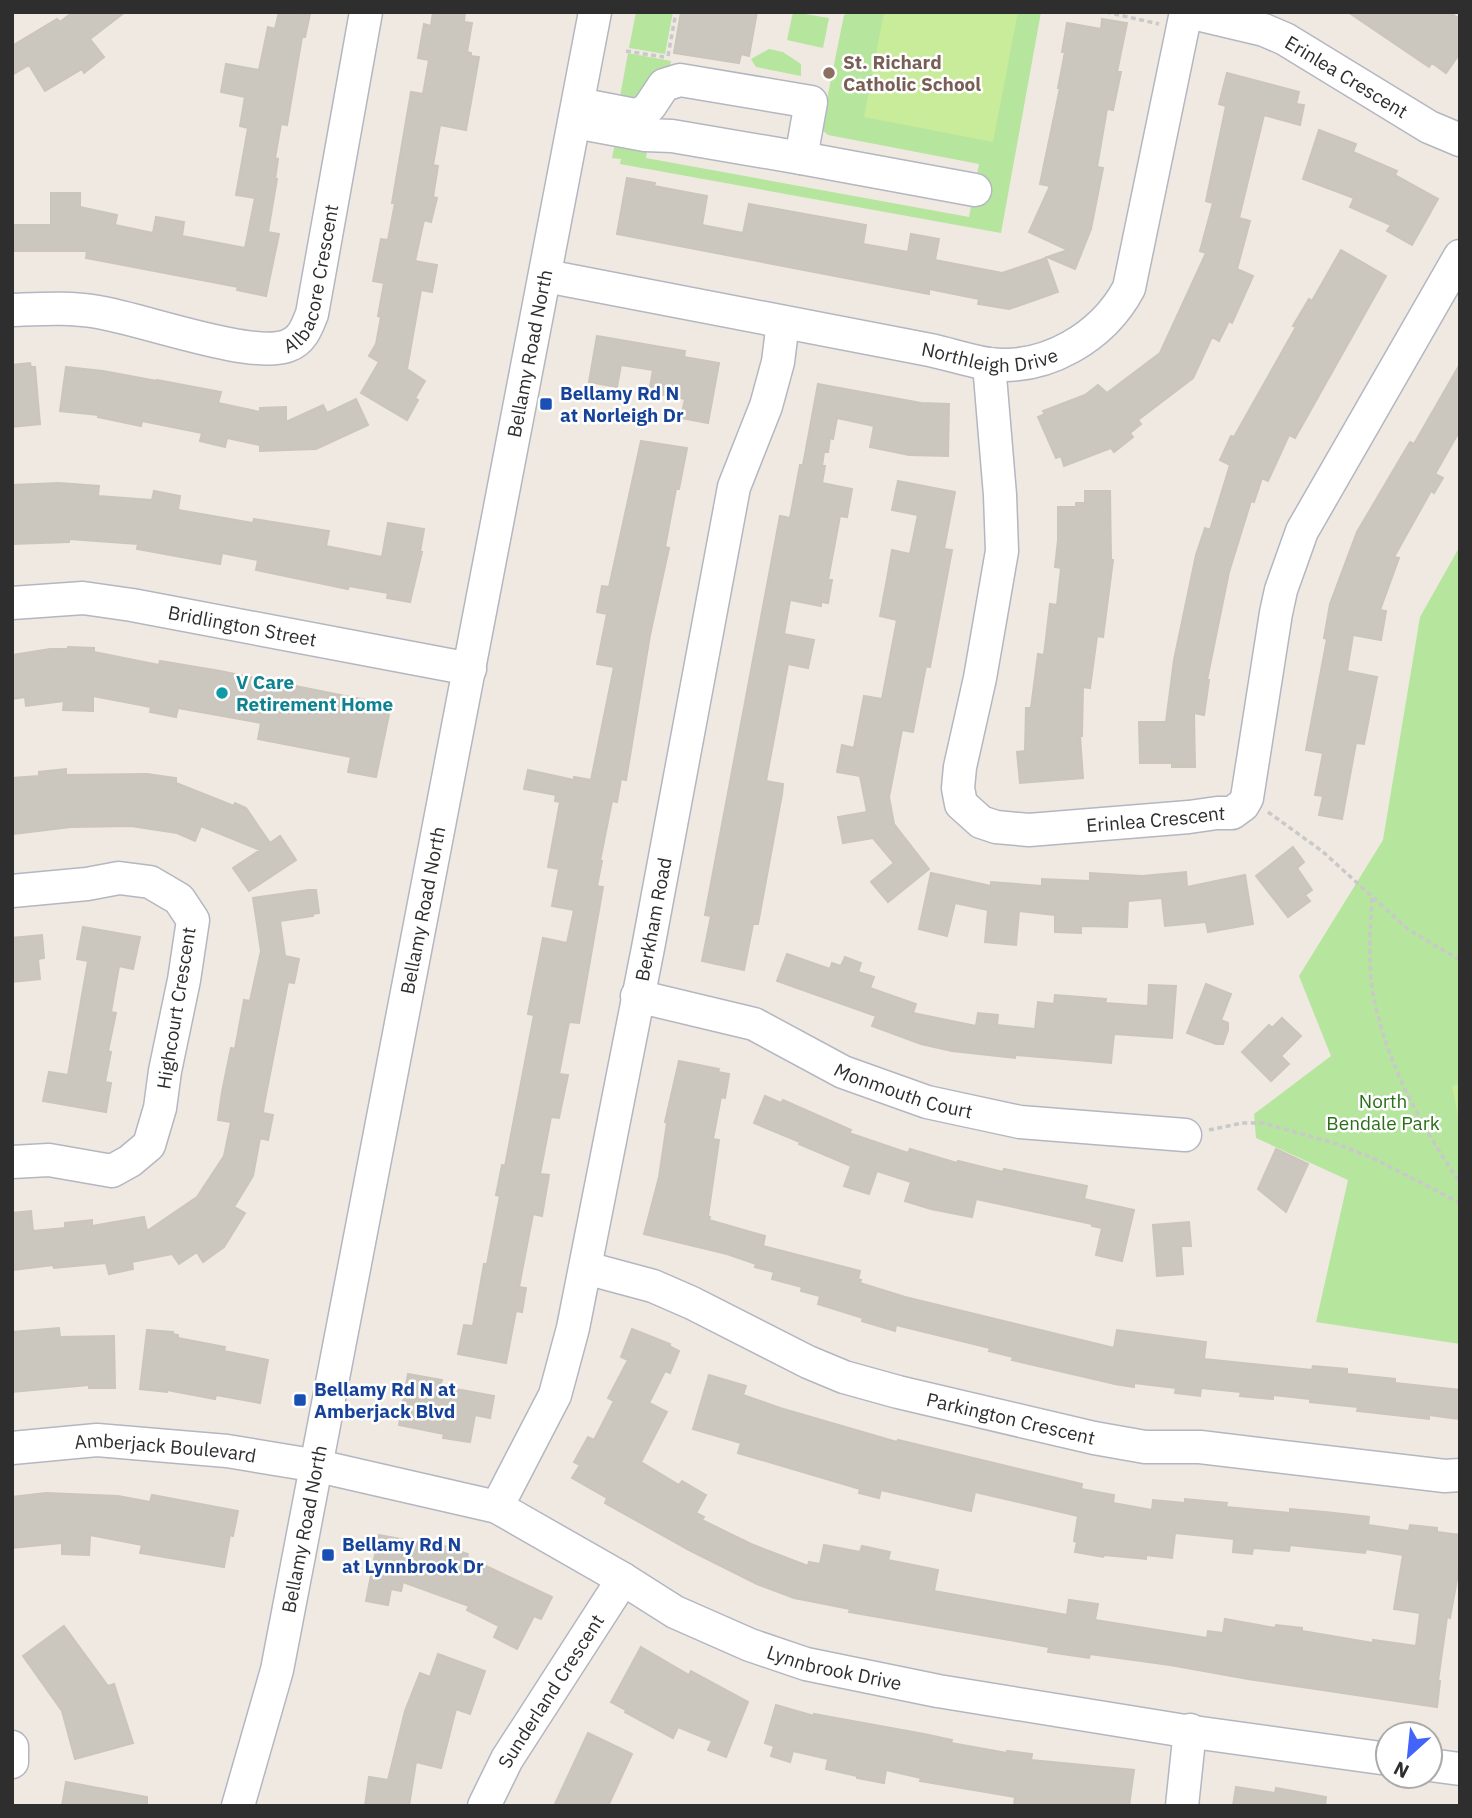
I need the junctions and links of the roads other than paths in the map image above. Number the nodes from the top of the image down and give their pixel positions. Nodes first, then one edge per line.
1 (366, 12) edge
2 (595, 12) edge
3 (1185, 18) edge
4 (650, 106) junction
5 (577, 113) junction
6 (672, 136) junction
7 (1460, 140) edge
8 (801, 158) junction
9 (975, 190) dead end
10 (1460, 257) edge
11 (547, 276) junction
12 (12, 310) edge
13 (783, 322) junction
14 (989, 364) junction
15 (12, 603) edge
16 (470, 669) junction
17 (12, 891) edge
18 (637, 996) junction
19 (1185, 1135) road end
20 (12, 1162) edge
21 (586, 1268) junction
22 (12, 1448) edge
23 (318, 1466) junction
24 (1460, 1475) edge
25 (497, 1507) junction
26 (623, 1579) junction
27 (1190, 1730) junction
28 (12, 1747) edge
29 (1374, 1757) edge
30 (12, 1762) edge
31 (238, 1806) edge
32 (484, 1806) edge
33 (1182, 1806) edge

1 - 12 street, Albacore Crescent
2 - 5 street, Bellamy Road North
3 - 7 street, Erinlea Crescent
3 - 14 street, Northleigh Drive
4 - 5 street
4 - 6 street
4 - 8 street
5 - 6 street
5 - 11 street, Bellamy Road North
6 - 8 street
8 - 9 street
10 - 14 street, Erinlea Crescent
11 - 13 street, Northleigh Drive
11 - 16 street, Bellamy Road North
13 - 14 street, Northleigh Drive
13 - 18 street, Berkham Road
15 - 16 street, Bridlington Street
16 - 23 street, Bellamy Road North
17 - 20 street, Highcourt Crescent
18 - 19 street, Monmouth Court
18 - 21 street, Berkham Road
21 - 24 street, Parkington Crescent
21 - 25 street, Berkham Road
22 - 23 street, Amberjack Boulevard
23 - 25 street, Lynnbrook Drive
23 - 31 street, Bellamy Road North
25 - 26 street, Lynnbrook Drive
26 - 27 street, Lynnbrook Drive
26 - 32 street, Sunderland Crescent
27 - 29 street, Lynnbrook Drive
27 - 33 street
28 - 30 street

